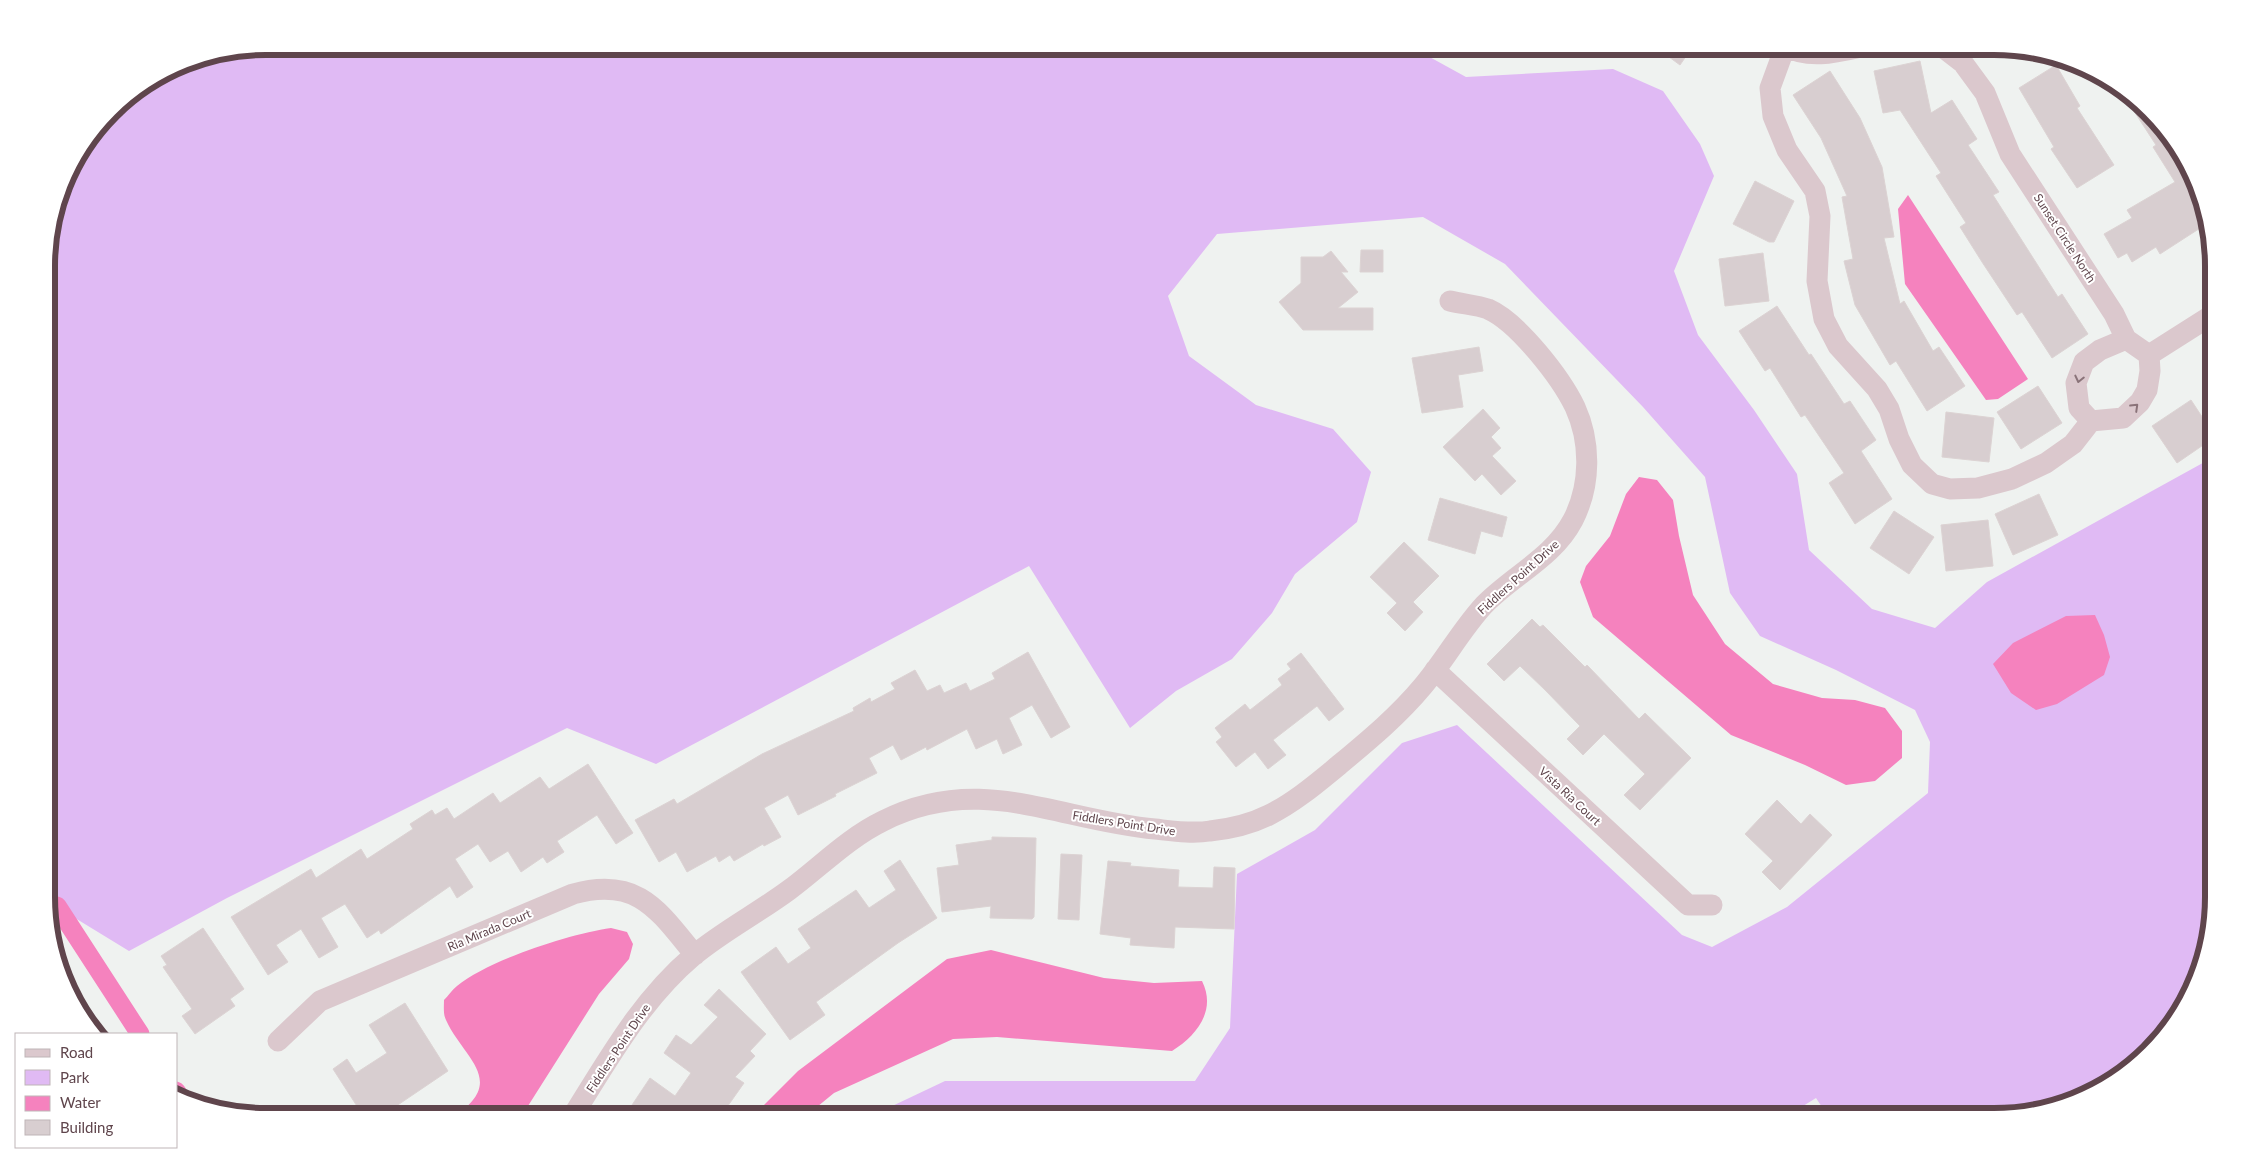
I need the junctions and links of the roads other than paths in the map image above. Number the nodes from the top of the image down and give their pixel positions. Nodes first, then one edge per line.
1 (1781, 55) edge
2 (1952, 55) edge
3 (1450, 301) dead end
4 (2205, 319) edge
5 (2126, 340) junction
6 (2149, 355) junction
7 (2091, 421) junction
8 (1435, 670) junction
9 (1712, 905) dead end
10 (695, 955) junction
11 (278, 1041) dead end
12 (578, 1108) edge

1 - 7 street
2 - 5 street, Sunset Circle North
3 - 8 street, Fiddlers Point Drive
4 - 6 street
5 - 6 street
5 -> 7 street
7 -> 6 street
8 - 9 street, Vista Ria Court
8 - 10 street, Fiddlers Point Drive
10 - 11 street, Ria Mirada Court
10 - 12 street, Fiddlers Point Drive

